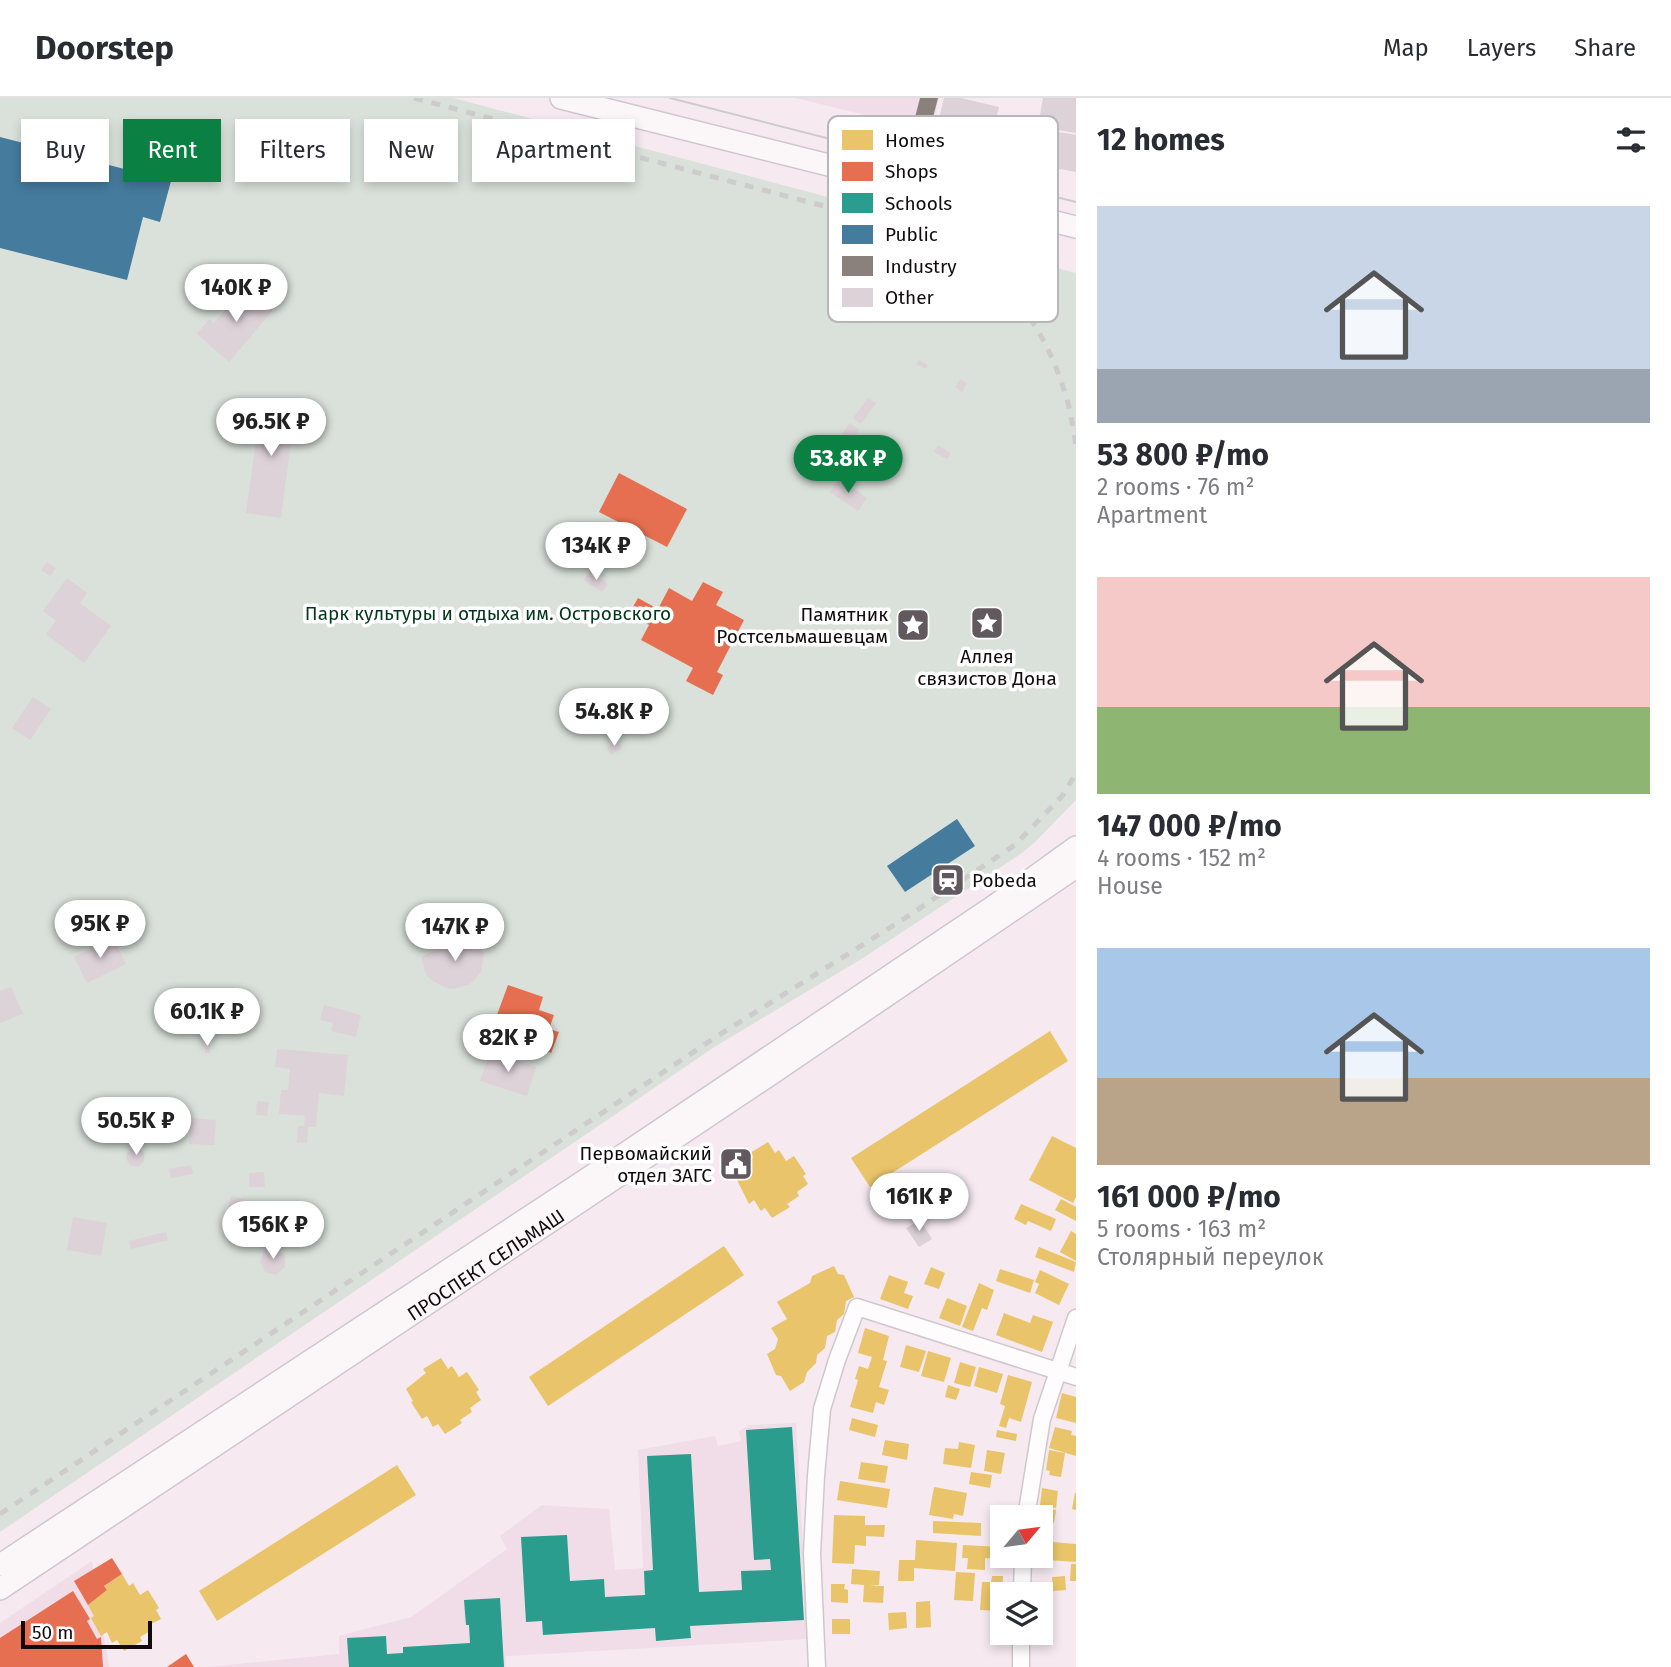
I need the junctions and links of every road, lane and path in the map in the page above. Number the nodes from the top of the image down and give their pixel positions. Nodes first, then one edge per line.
1 (561, 98) edge
2 (828, 165) edge
3 (1058, 223) edge
4 (1076, 228) edge
5 (1076, 847) edge
6 (1076, 867) edge
7 (1076, 1318) edge
8 (1057, 1371) junction
9 (1076, 1377) edge
10 (1028, 1505) edge
11 (0, 1565) edge
12 (0, 1589) edge
13 (1021, 1645) edge
14 (817, 1667) edge
15 (1021, 1667) edge

1 - 2 main road
3 - 4 main road
5 - 11 main road, ПРОСПЕКТ СЕЛЬМАШ
6 - 12 main road, ПРОСПЕКТ СЕЛЬМАШ
7 - 8 street
8 - 9 street
8 - 10 street
8 - 14 street
13 - 15 street

